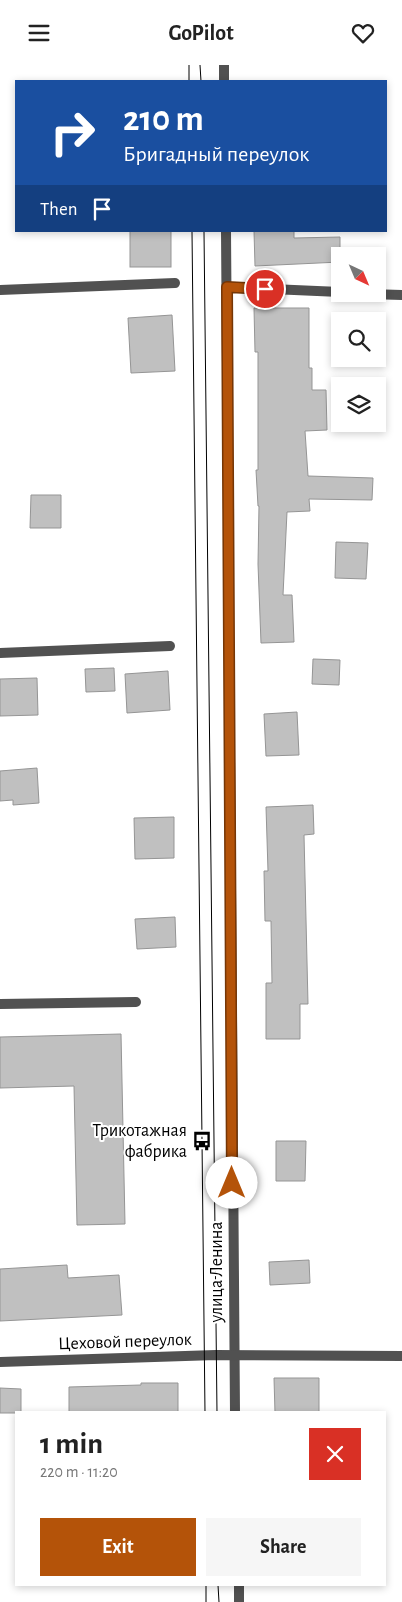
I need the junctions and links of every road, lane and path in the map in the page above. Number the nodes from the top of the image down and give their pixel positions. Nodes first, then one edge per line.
1 (224, 65) edge
2 (224, 80) edge
3 (226, 232) edge
4 (175, 283) dead end
5 (227, 287) junction
6 (0, 290) edge
7 (331, 292) edge
8 (386, 295) edge
9 (402, 295) edge
10 (170, 646) dead end
11 (0, 653) edge
12 (136, 1002) dead end
13 (0, 1004) edge
14 (233, 1355) junction
15 (402, 1356) edge
16 (0, 1362) edge
17 (234, 1411) edge
18 (239, 1586) edge
19 (239, 1602) edge

1 - 2 street
3 - 5 street, улица Ленина
4 - 6 street
5 - 7 street
5 - 14 street, улица Ленина
8 - 9 street
10 - 11 street
12 - 13 street
14 - 15 street, Цеховой переулок
14 - 16 street, Цеховой переулок
14 - 17 street, улица Ленина
18 - 19 street

